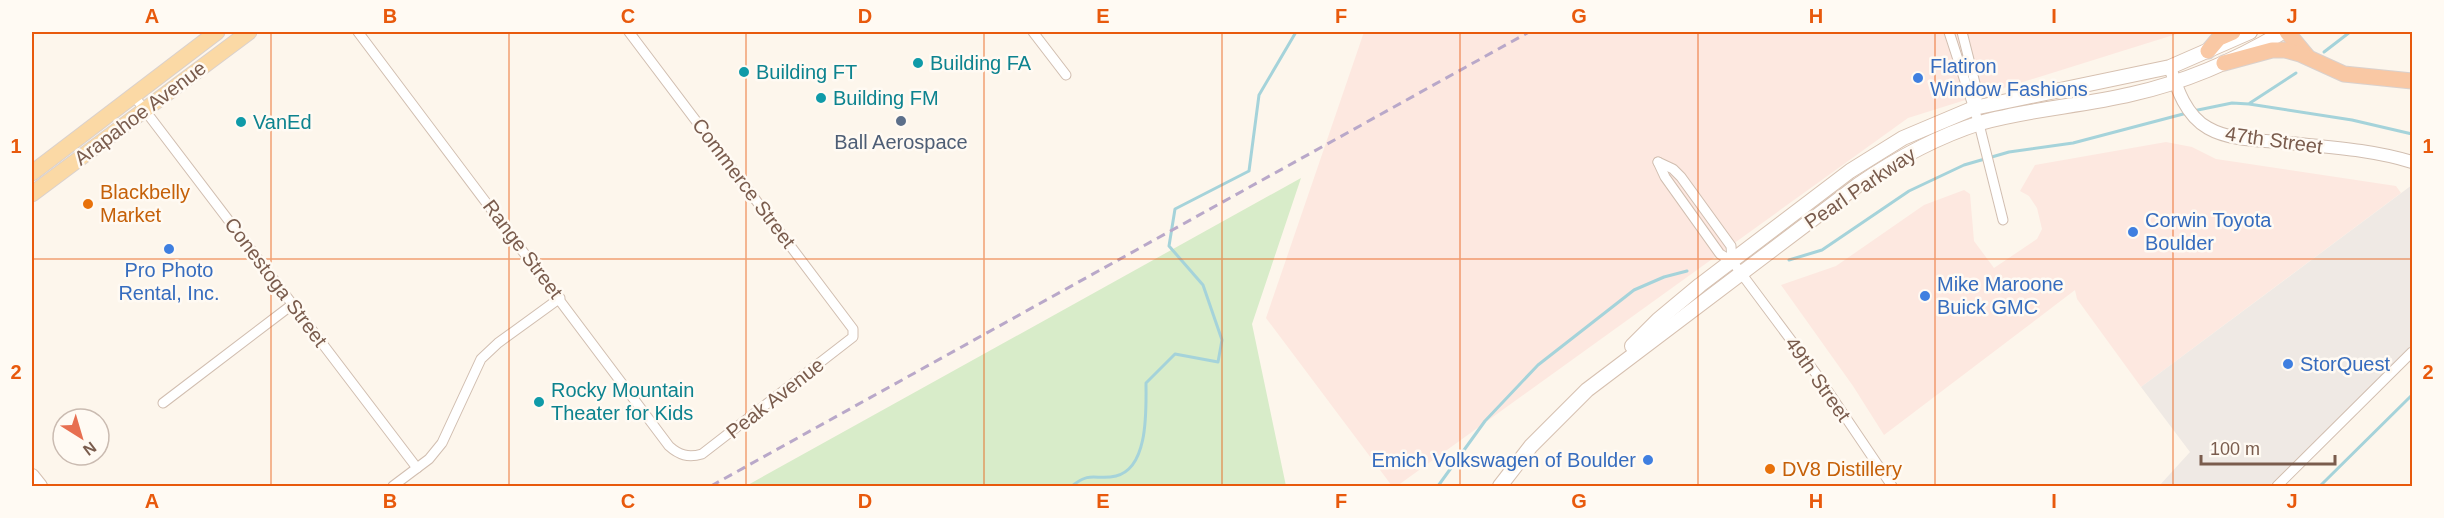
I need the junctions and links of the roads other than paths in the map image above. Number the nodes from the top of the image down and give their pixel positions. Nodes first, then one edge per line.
1 (217, 32) edge
2 (249, 32) edge
3 (358, 32) edge
4 (629, 32) edge
5 (1033, 32) edge
6 (1949, 32) edge
7 (1962, 32) edge
8 (2233, 32) edge
9 (2250, 32) edge
10 (2285, 32) edge
11 (2208, 51) junction
12 (2310, 58) junction
13 (2224, 63) junction
14 (2170, 67) junction
15 (1066, 75) dead end
16 (2412, 81) edge
17 (2175, 83) junction
18 (134, 96) junction
19 (1974, 108) junction
20 (144, 109) junction
21 (1979, 124) junction
22 (2412, 162) edge
23 (32, 173) edge
24 (32, 195) edge
25 (2003, 220) dead end
26 (1732, 261) junction
27 (1740, 273) junction
28 (560, 298) junction
29 (292, 304) junction
30 (853, 337) joint
31 (2412, 352) edge
32 (1608, 372) junction
33 (163, 403) dead end
34 (694, 456) joint
35 (417, 468) junction
36 (32, 476) edge
37 (40, 486) edge
38 (393, 486) edge
39 (1500, 486) edge
40 (1892, 486) edge
41 (2277, 486) edge

1 - 18 main road, Arapahoe Avenue
2 - 20 main road, Arapahoe Avenue
3 - 28 street, Range Street
4 - 30 street, Commerce Street
5 - 15 street
6 - 19 street
7 - 19 street
8 - 11 highway
9 - 11 main road, Pearl Parkway
10 - 12 highway
10 - 13 main road, Pearl Parkway
11 - 14 main road, Pearl Parkway
12 - 13 highway
12 - 16 highway
13 - 17 main road, Pearl Parkway
14 - 17 street, 47th Street
14 - 19 main road, Pearl Parkway
17 - 21 main road, Pearl Parkway
17 - 22 street, 47th Street
18 - 20 street, Conestoga Street
18 - 23 main road, Arapahoe Avenue
19 - 21 street
19 - 26 main road, Pearl Parkway
20 - 24 main road, Arapahoe Avenue
20 - 29 street, Conestoga Street
21 - 25 street
21 - 27 main road, Pearl Parkway
26 - 26 street
26 - 27 street, 49th Street
26 - 32 main road, Pearl Parkway
27 - 32 main road, Pearl Parkway
27 - 40 street, 49th Street
28 - 34 street, Range Street
28 - 35 street
29 - 33 street
29 - 35 street, Conestoga Street
30 - 34 street, Peak Avenue
31 - 41 street
32 - 39 main road, Pearl Parkway
35 - 38 street
36 - 37 main road

